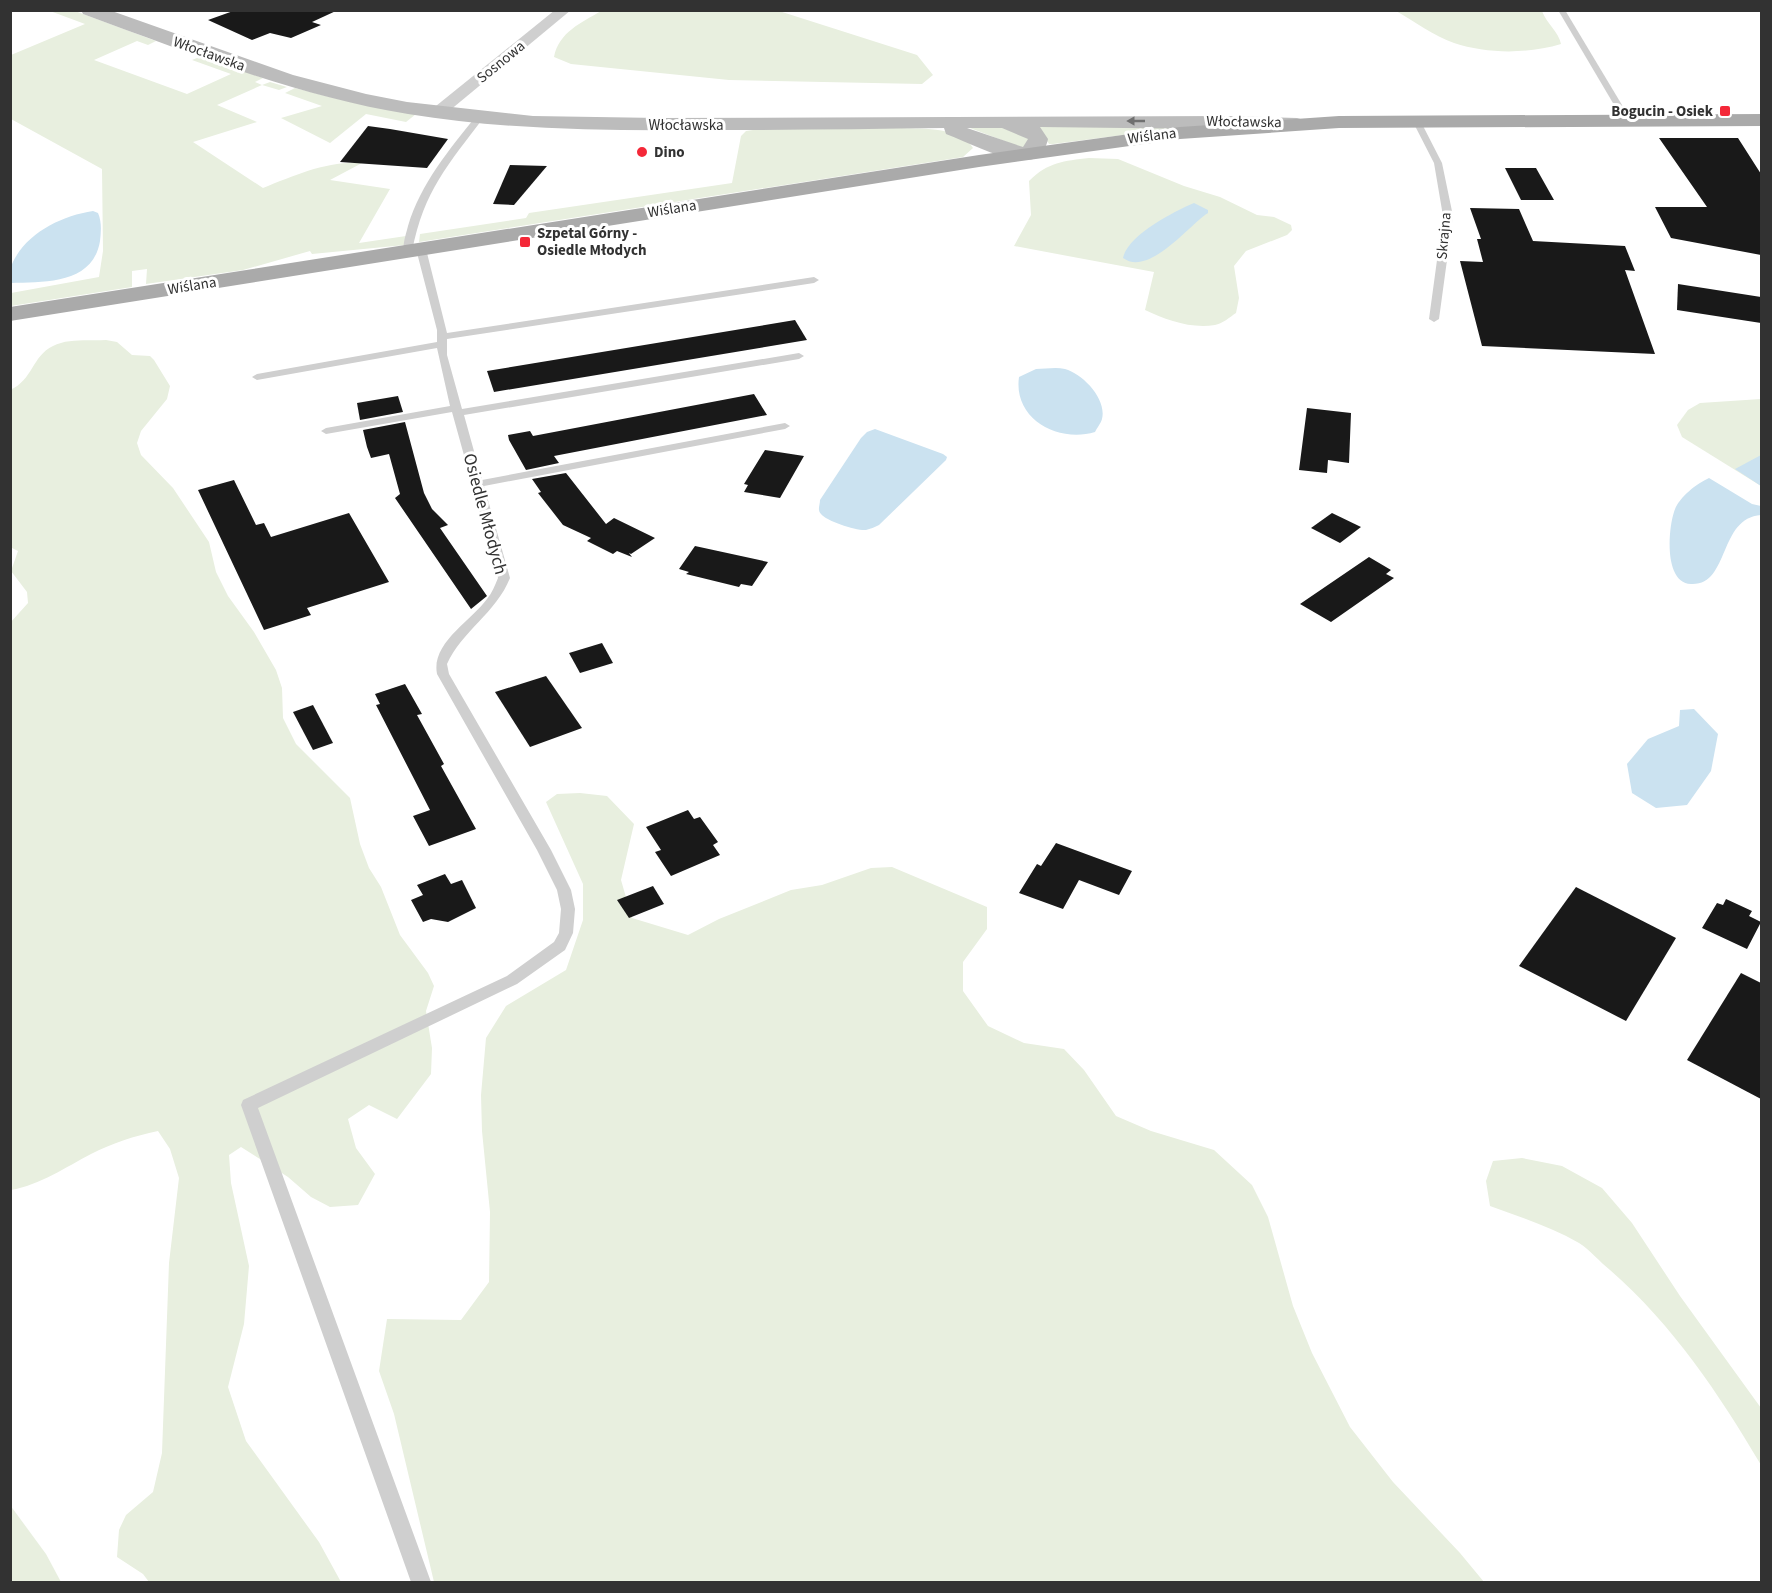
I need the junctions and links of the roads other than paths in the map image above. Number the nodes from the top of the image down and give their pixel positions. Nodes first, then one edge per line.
1 (90, 10) edge
2 (564, 10) edge
3 (1562, 10) edge
4 (437, 113) junction
5 (480, 117) junction
6 (1627, 120) junction
7 (1761, 120) edge
8 (1005, 122) junction
9 (1418, 122) junction
10 (906, 124) junction
11 (1299, 124) junction
12 (980, 151) junction
13 (1027, 154) junction
14 (414, 250) junction
15 (814, 280) dead end
16 (10, 314) edge
17 (1434, 319) dead end
18 (442, 340) junction
19 (799, 356) dead end
20 (257, 377) dead end
21 (457, 410) junction
22 (784, 426) dead end
23 (326, 431) dead end
24 (478, 484) junction
25 (421, 1582) edge

1 - 4 main road, Włocławska
2 - 4 street, Sosnowa
3 - 6 lane
4 - 5 main road, Włocławska
5 - 10 main road, Włocławska
5 - 14 lane
6 - 7 main road, Wiślana
6 - 9 main road, Wiślana
8 - 10 main road, Włocławska
11 -> 8 main road, Włocławska
8 - 13 main road
9 - 11 main road, Wiślana
9 - 17 lane, Skrajna
10 - 12 main road
11 - 13 main road, Wiślana
12 - 13 main road, Wiślana
12 - 14 main road, Wiślana
14 - 16 main road, Wiślana
14 - 18 lane, Osiedle Młodych
15 - 18 lane
18 - 20 lane
18 - 21 lane, Osiedle Młodych
19 - 21 lane
21 - 23 lane
21 - 24 lane, Osiedle Młodych
22 - 24 lane
24 - 25 lane, Osiedle Młodych

